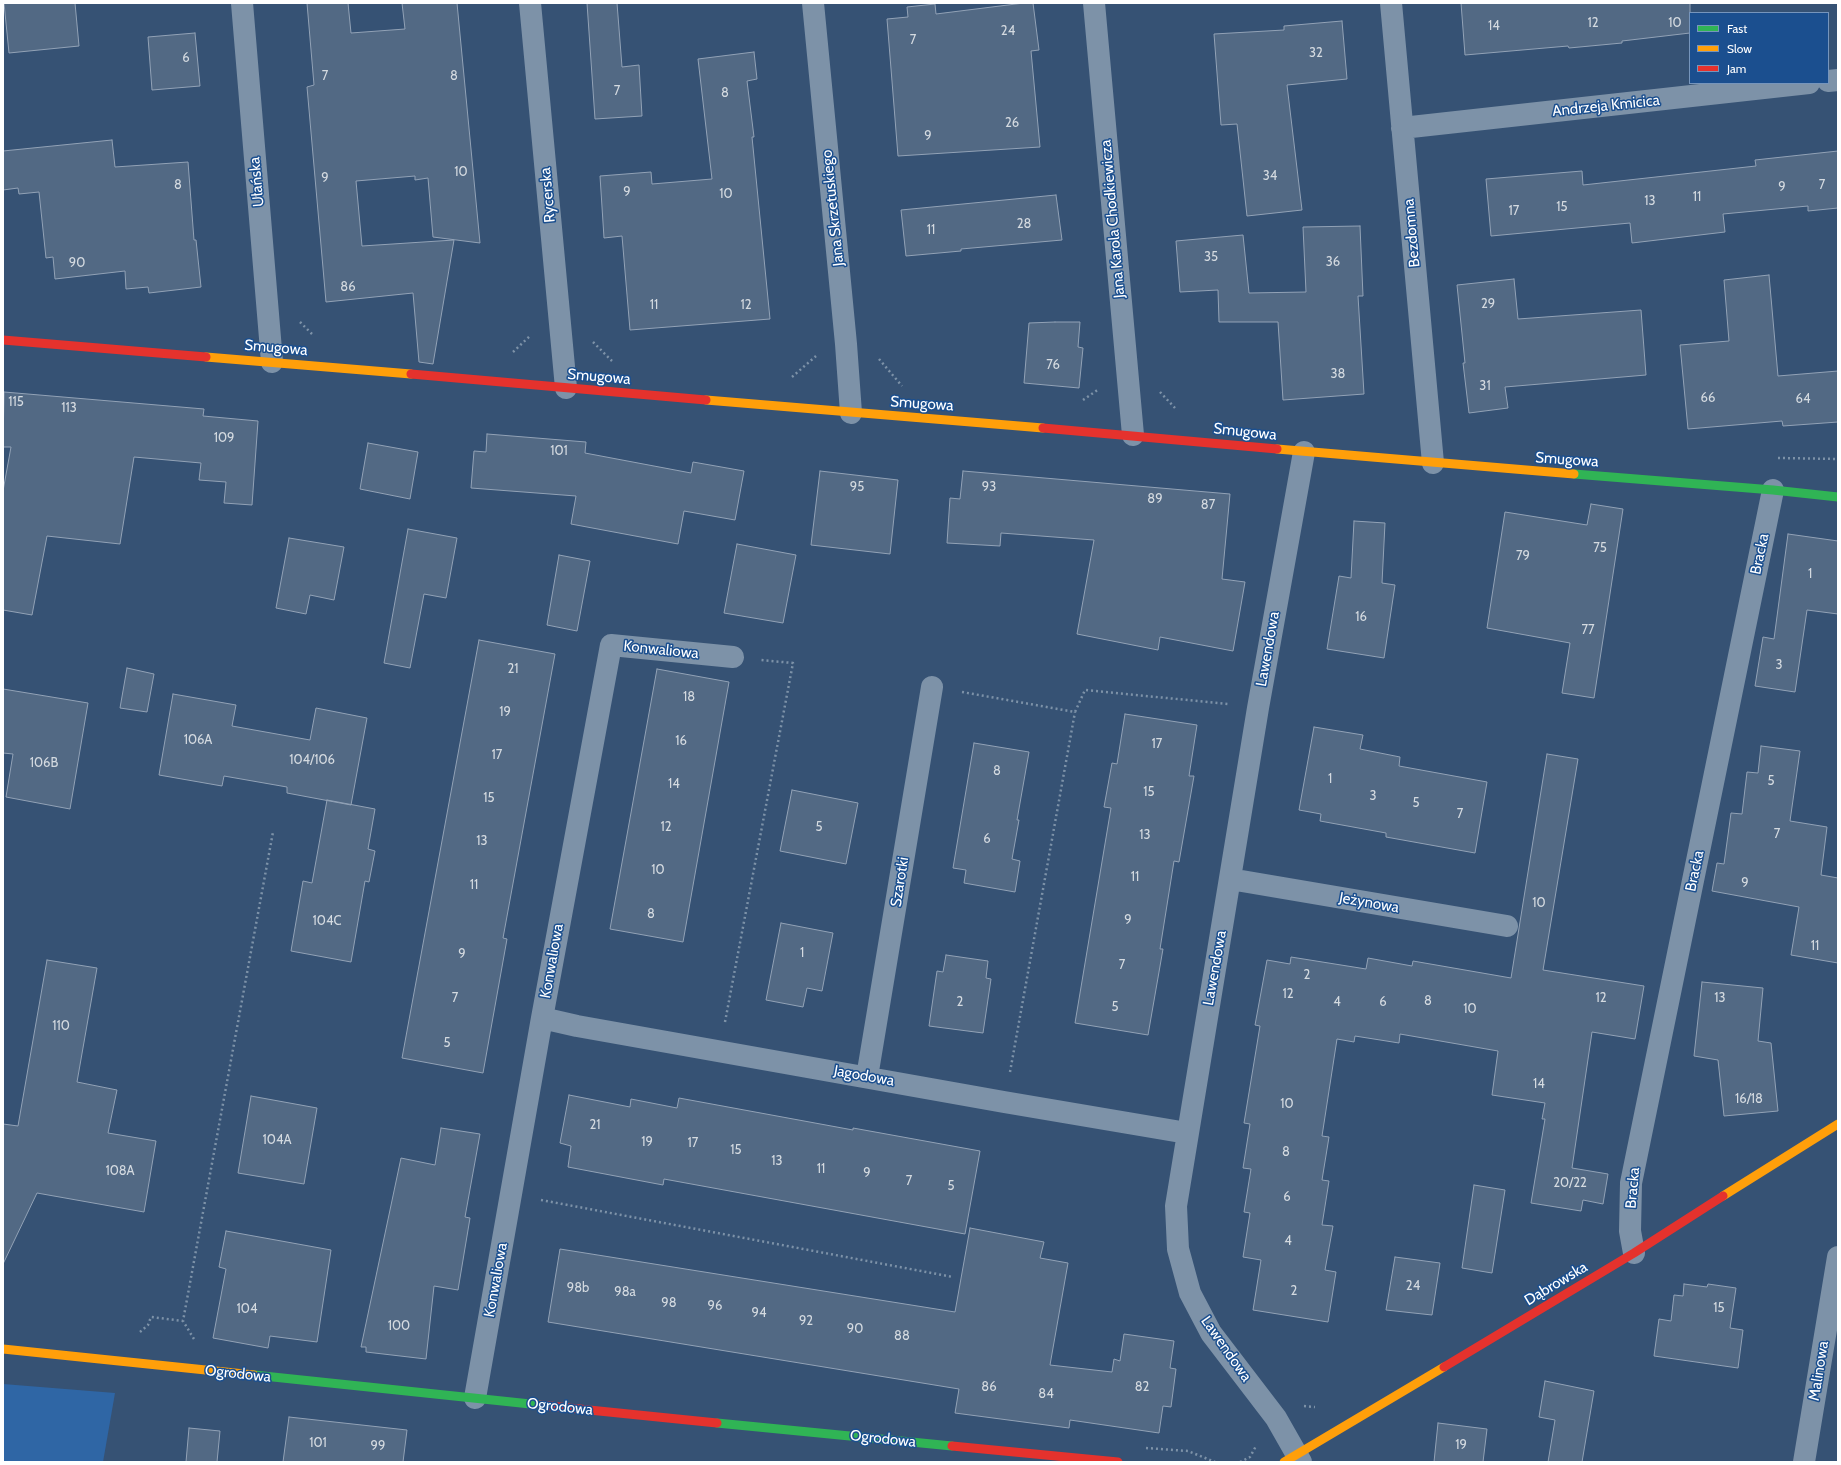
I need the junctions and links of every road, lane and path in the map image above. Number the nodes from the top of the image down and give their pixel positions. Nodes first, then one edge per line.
1 (242, 3) edge
2 (530, 3) edge
3 (813, 3) edge
4 (1094, 3) edge
5 (1391, 3) edge
6 (1800, 84) edge
7 (1402, 128) junction
8 (295, 318) dead end
9 (534, 332) dead end
10 (312, 334) dead end
11 (590, 339) dead end
12 (3, 340) edge
13 (820, 352) dead end
14 (512, 353) dead end
15 (877, 357) dead end
16 (272, 362) junction
17 (616, 364) dead end
18 (788, 381) dead end
19 (1155, 387) dead end
20 (566, 388) junction
21 (1102, 388) dead end
22 (906, 391) dead end
23 (1078, 403) dead end
24 (1177, 410) dead end
25 (851, 413) junction
26 (1133, 435) junction
27 (1304, 452) junction
28 (1433, 463) junction
29 (1774, 490) junction
30 (1838, 497) edge
31 (733, 657) joint
32 (932, 687) joint
33 (1258, 708) junction
34 (1075, 712) junction
35 (273, 832) dead end
36 (1230, 879) junction
37 (1507, 926) dead end
38 (542, 1018) junction
39 (722, 1050) junction
40 (867, 1077) junction
41 (1004, 1102) junction
42 (1838, 1124) edge
43 (1187, 1133) junction
44 (510, 1196) junction
45 (1634, 1253) junction
46 (1838, 1257) edge
47 (953, 1276) dead end
48 (195, 1340) dead end
49 (3, 1349) edge
50 (475, 1398) junction
51 (1138, 1448) dead end
52 (1294, 1459) edge
53 (1118, 1462) edge
54 (1215, 1462) edge
55 (1804, 1462) edge

1 - 16 street, Ułańska
2 - 20 street, Rycerska
3 - 25 street, Jana Skrzetuskiego
4 - 26 street, Jana Karola Chodkiewicza
5 - 7 street, Bezdomna
6 - 7 street, Andrzeja Kmicica
7 - 28 street, Bezdomna
8 - 10 path
9 - 14 path
11 - 17 path
12 - 16 street, Smugowa
13 - 18 path
15 - 22 path
16 - 20 street, Smugowa
19 - 24 path
20 - 25 street, Smugowa
21 - 23 path
25 - 26 street, Smugowa
26 - 27 street, Smugowa
27 - 28 street, Smugowa
27 - 33 street, Lawendowa
28 - 29 street, Smugowa
29 - 30 street, Smugowa
29 - 45 street, Bracka
31 - 38 street, Konwaliowa
31 - 39 path
32 - 34 path
32 - 40 street, Szarotki
33 - 34 path
33 - 36 street, Lawendowa
34 - 41 path
35 - 48 path
36 - 37 street, Jeżynowa
36 - 43 street, Lawendowa
38 - 39 street, Jagodowa
38 - 44 street, Konwaliowa
39 - 40 street, Jagodowa
40 - 41 street, Jagodowa
41 - 43 street, Jagodowa
42 - 45 street, Dąbrowska
43 - 52 street, Lawendowa
44 - 47 path
44 - 50 street, Konwaliowa
45 - 52 street, Dąbrowska
46 - 55 street, Malinowa
49 - 50 street, Ogrodowa
50 - 53 street, Ogrodowa
51 - 54 path

